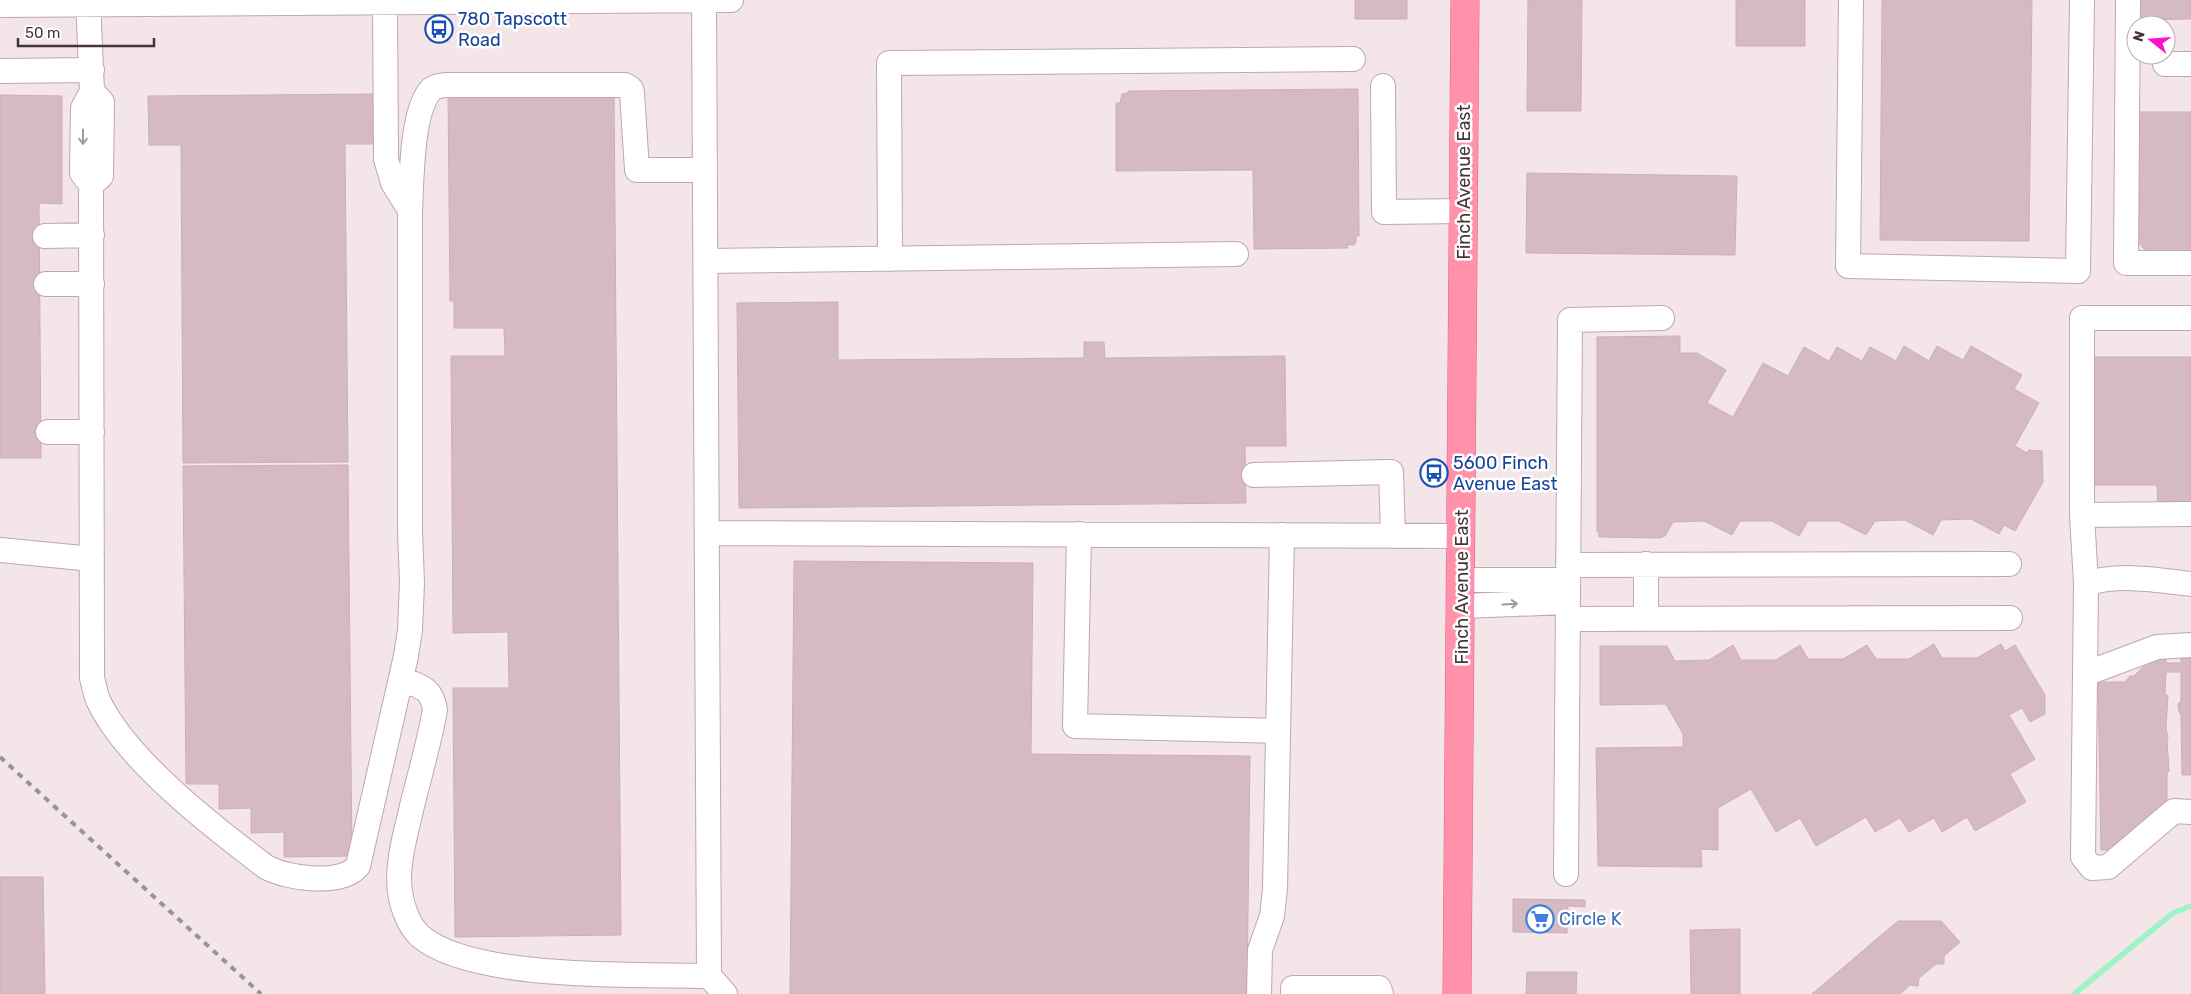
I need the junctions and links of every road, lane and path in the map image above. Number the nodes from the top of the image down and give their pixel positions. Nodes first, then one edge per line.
1 (704, 0) edge
2 (731, 0) edge
3 (1465, 0) edge
4 (1851, 0) edge
5 (2082, 0) edge
6 (2128, 0) edge
7 (88, 2) edge
8 (385, 3) junction
9 (0, 5) edge
10 (1354, 60) dead end
11 (2176, 64) edge
12 (2191, 64) edge
13 (0, 71) edge
14 (92, 80) junction
15 (1383, 86) dead end
16 (705, 170) junction
17 (410, 210) junction
18 (1464, 211) junction
19 (92, 234) junction
20 (45, 236) dead end
21 (1236, 254) dead end
22 (890, 259) junction
23 (706, 261) junction
24 (2191, 263) edge
25 (46, 284) dead end
26 (92, 284) junction
27 (1662, 318) dead end
28 (2191, 318) edge
29 (48, 432) dead end
30 (92, 432) junction
31 (1254, 475) dead end
32 (2191, 514) edge
33 (2082, 515) junction
34 (707, 533) junction
35 (1079, 534) junction
36 (1282, 535) junction
37 (1393, 536) junction
38 (1462, 536) junction
39 (0, 550) edge
40 (92, 559) junction
41 (1646, 564) junction
42 (2009, 564) dead end
43 (2086, 584) junction
44 (2191, 584) edge
45 (1568, 591) junction
46 (1462, 593) junction
47 (2010, 618) dead end
48 (1646, 619) junction
49 (2191, 645) edge
50 (2085, 674) junction
51 (402, 679) junction
52 (1278, 730) junction
53 (2191, 812) edge
54 (1566, 874) dead end
55 (709, 976) junction
56 (725, 994) edge
57 (1258, 994) edge
58 (1293, 994) edge
59 (1381, 994) edge
60 (1457, 994) edge

1 - 2 street
1 - 8 street
1 - 16 street
3 - 18 main road, Finch Avenue East
4 - 5 street
6 - 24 street
7 - 8 street
7 - 9 street
7 - 14 street
8 - 17 street
10 - 22 street
11 - 12 street
13 - 14 street
14 - 19 street
15 - 18 street
16 - 17 street
16 - 23 street
17 - 51 street
18 - 38 main road, Finch Avenue East
19 - 20 street
19 - 26 street
21 - 22 street
22 - 23 street
23 - 34 street
25 - 26 street
26 - 30 street
27 - 45 street
28 - 33 street
29 - 30 street
30 - 40 street
31 - 37 street
32 - 33 street
33 - 43 street
34 - 35 street
34 - 55 street
35 - 36 street
35 - 52 street
36 - 37 street
36 - 52 street
37 - 38 street
38 - 46 main road, Finch Avenue East
39 - 40 street
40 - 51 street
41 - 42 street
41 - 45 street
41 - 48 street
43 - 44 street
43 - 50 street
45 - 46 street
45 - 48 street
45 - 54 street
46 - 60 main road, Finch Avenue East
47 - 48 street
49 - 50 street
50 - 53 street
51 - 55 street
52 - 57 street
55 - 56 street
58 - 59 street

